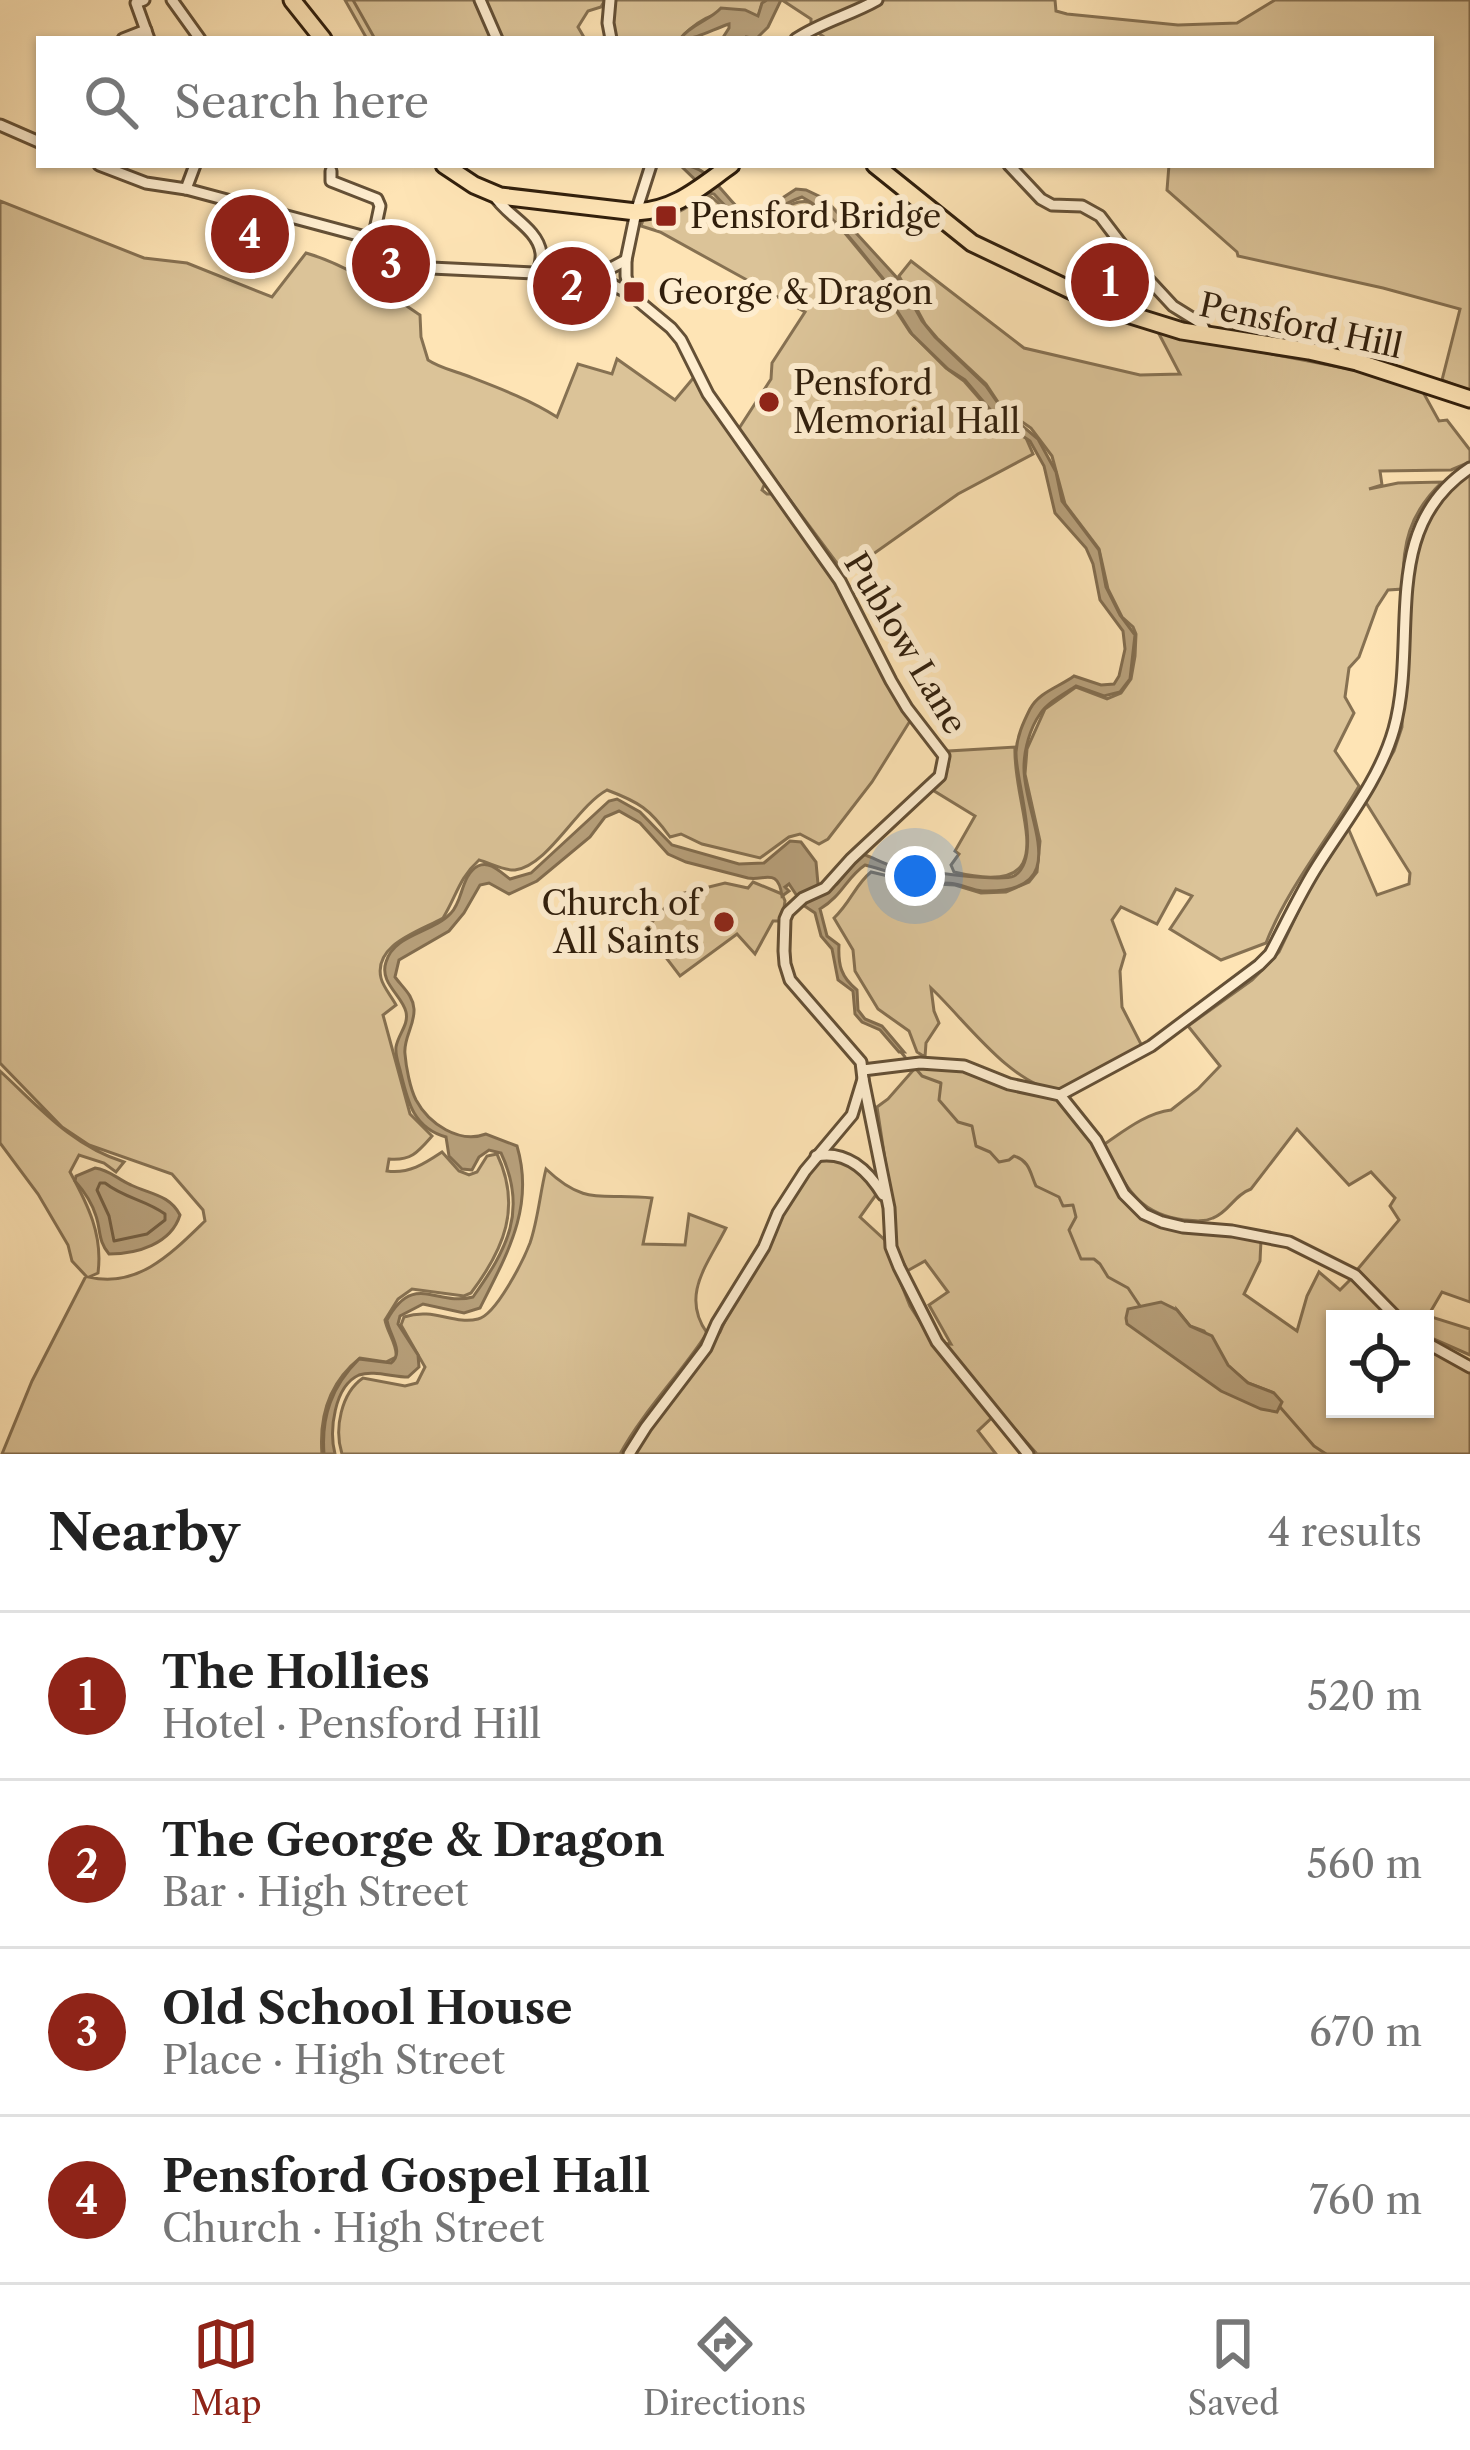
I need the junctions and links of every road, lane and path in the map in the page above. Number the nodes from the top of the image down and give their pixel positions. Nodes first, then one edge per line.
1 (172, 0) edge
2 (292, 0) edge
3 (479, 0) edge
4 (610, 0) edge
5 (878, 0) edge
6 (138, 1) edge
7 (148, 34) edge
8 (198, 36) edge
9 (321, 36) edge
10 (495, 36) edge
11 (610, 36) edge
12 (800, 36) edge
13 (0, 124) edge
14 (36, 141) edge
15 (107, 168) edge
16 (194, 168) edge
17 (449, 168) edge
18 (650, 168) edge
19 (879, 168) edge
20 (1012, 168) edge
21 (724, 170) edge
22 (331, 171) dead end
23 (186, 189) junction
24 (494, 194) junction
25 (636, 212) junction
26 (374, 239) junction
27 (626, 260) junction
28 (538, 274) junction
29 (596, 276) junction
30 (630, 294) junction
31 (1206, 335) junction
32 (1470, 399) edge
33 (1470, 468) edge
34 (863, 1074) junction
35 (1060, 1095) junction
36 (816, 1156) junction
37 (889, 1208) junction
38 (1389, 1310) edge
39 (1434, 1347) edge
40 (1470, 1367) edge
41 (628, 1454) edge
42 (1028, 1454) edge

1 - 8 street
2 - 9 highway
3 - 10 street
4 - 11 street
5 - 12 street
6 - 7 street
13 - 14 street
15 - 23 street
16 - 23 street
17 - 24 highway
18 - 25 street
19 - 31 highway, Pensford Hill
20 - 31 street
21 - 25 highway
22 - 26 street
23 - 26 street
24 - 25 highway
24 - 28 street
25 - 27 street
26 - 28 street
27 - 29 street
27 - 30 street
28 - 29 street
29 - 30 street, Publow Lane
30 - 34 street, Publow Lane
31 - 32 highway, Pensford Hill
33 - 35 street
34 - 35 street
34 - 36 street
34 - 37 street
35 - 38 street
36 - 37 street
36 - 41 street
37 - 42 street
39 - 40 street

